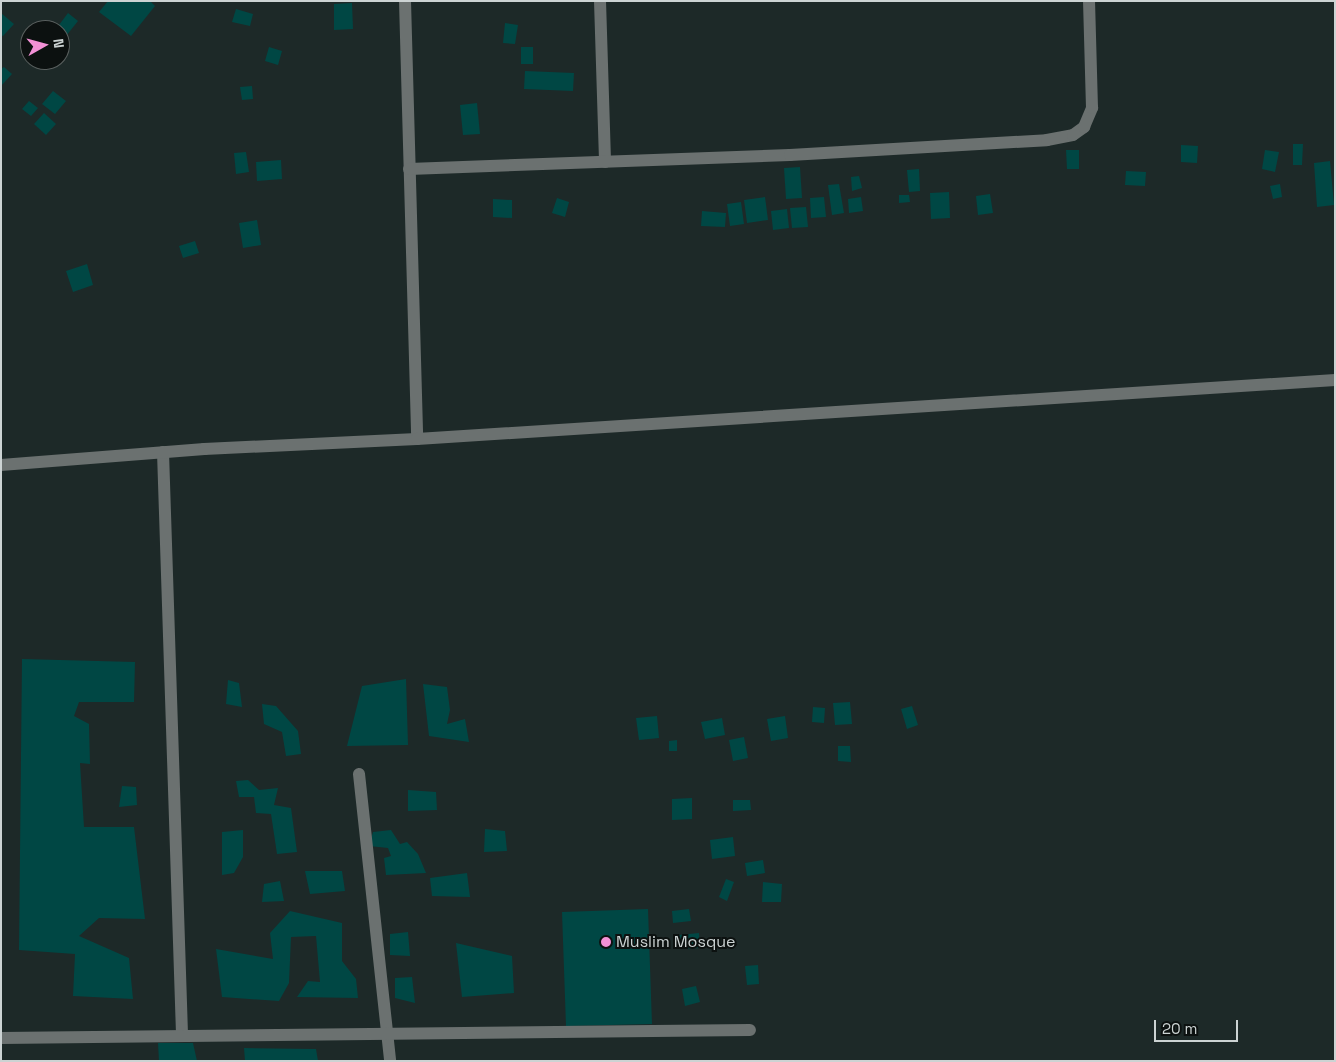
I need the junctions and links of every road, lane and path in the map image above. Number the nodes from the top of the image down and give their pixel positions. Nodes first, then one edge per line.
1 (404, 1) edge
2 (600, 1) edge
3 (1089, 1) edge
4 (605, 162) junction
5 (409, 169) junction
6 (1335, 380) edge
7 (417, 439) junction
8 (163, 452) junction
9 (1, 465) edge
10 (359, 774) dead end
11 (750, 1030) dead end
12 (387, 1032) junction
13 (182, 1035) junction
14 (1, 1038) edge
15 (390, 1061) edge

1 - 5 street
2 - 4 street
3 - 4 street
4 - 5 street
5 - 7 street
6 - 7 street
7 - 8 street
8 - 9 street
8 - 13 street
10 - 12 street
11 - 12 street
12 - 13 street
12 - 15 street
13 - 14 street

